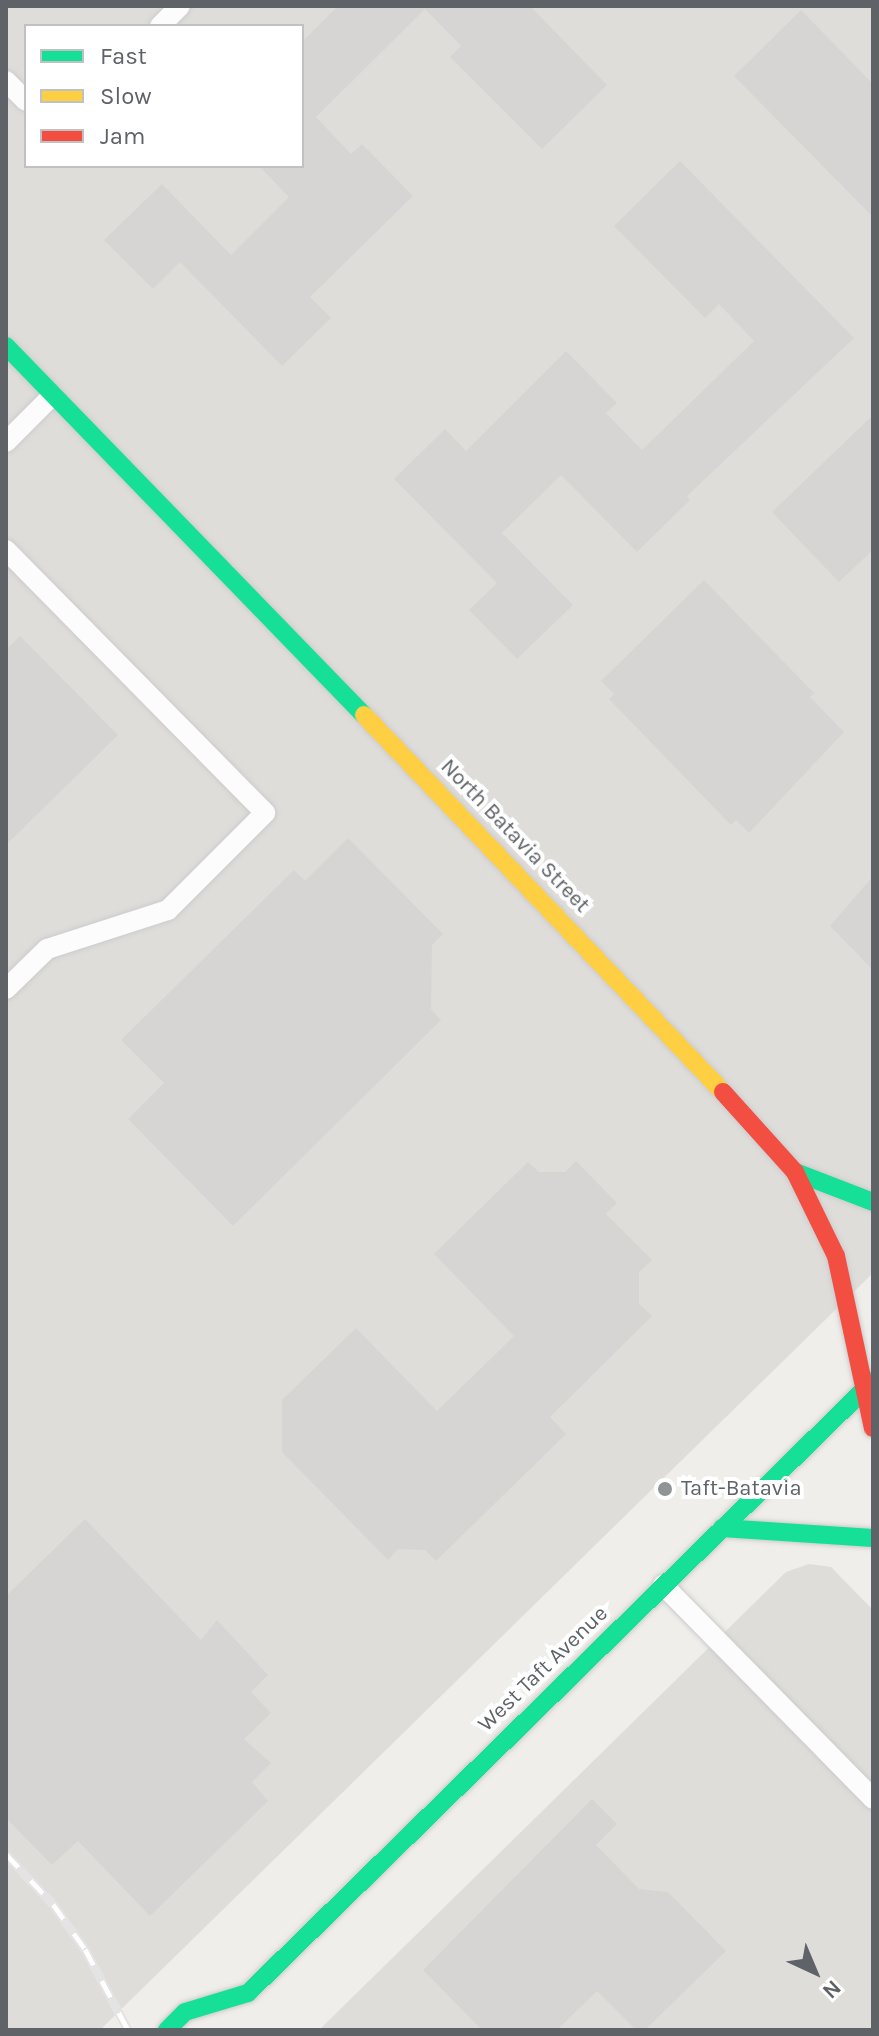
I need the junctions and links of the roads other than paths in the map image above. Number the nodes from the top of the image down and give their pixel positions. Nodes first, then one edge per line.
1 (180, 6) edge
2 (162, 24) edge
3 (6, 81) edge
4 (24, 99) edge
5 (6, 346) edge
6 (53, 395) junction
7 (6, 442) edge
8 (6, 550) edge
9 (6, 989) edge
10 (795, 1172) junction
11 (873, 1202) edge
12 (868, 1385) edge
13 (873, 1428) edge
14 (722, 1528) junction
15 (873, 1538) edge
16 (663, 1585) junction
17 (873, 1799) edge
18 (248, 1993) junction
19 (240, 2018) dead end
20 (167, 2030) edge

1 - 2 lane
3 - 4 lane
5 - 6 street, North Batavia Street
6 - 7 lane
6 - 10 street, North Batavia Street
8 - 9 lane
10 - 11 street
10 - 12 street, North Batavia Street
12 - 13 street, North Batavia Street
12 - 14 street, West Taft Avenue
14 - 15 street
14 - 16 street, West Taft Avenue
16 - 17 lane
16 - 18 street, West Taft Avenue
18 - 19 street, West Taft Avenue
18 - 20 street, West Taft Avenue

